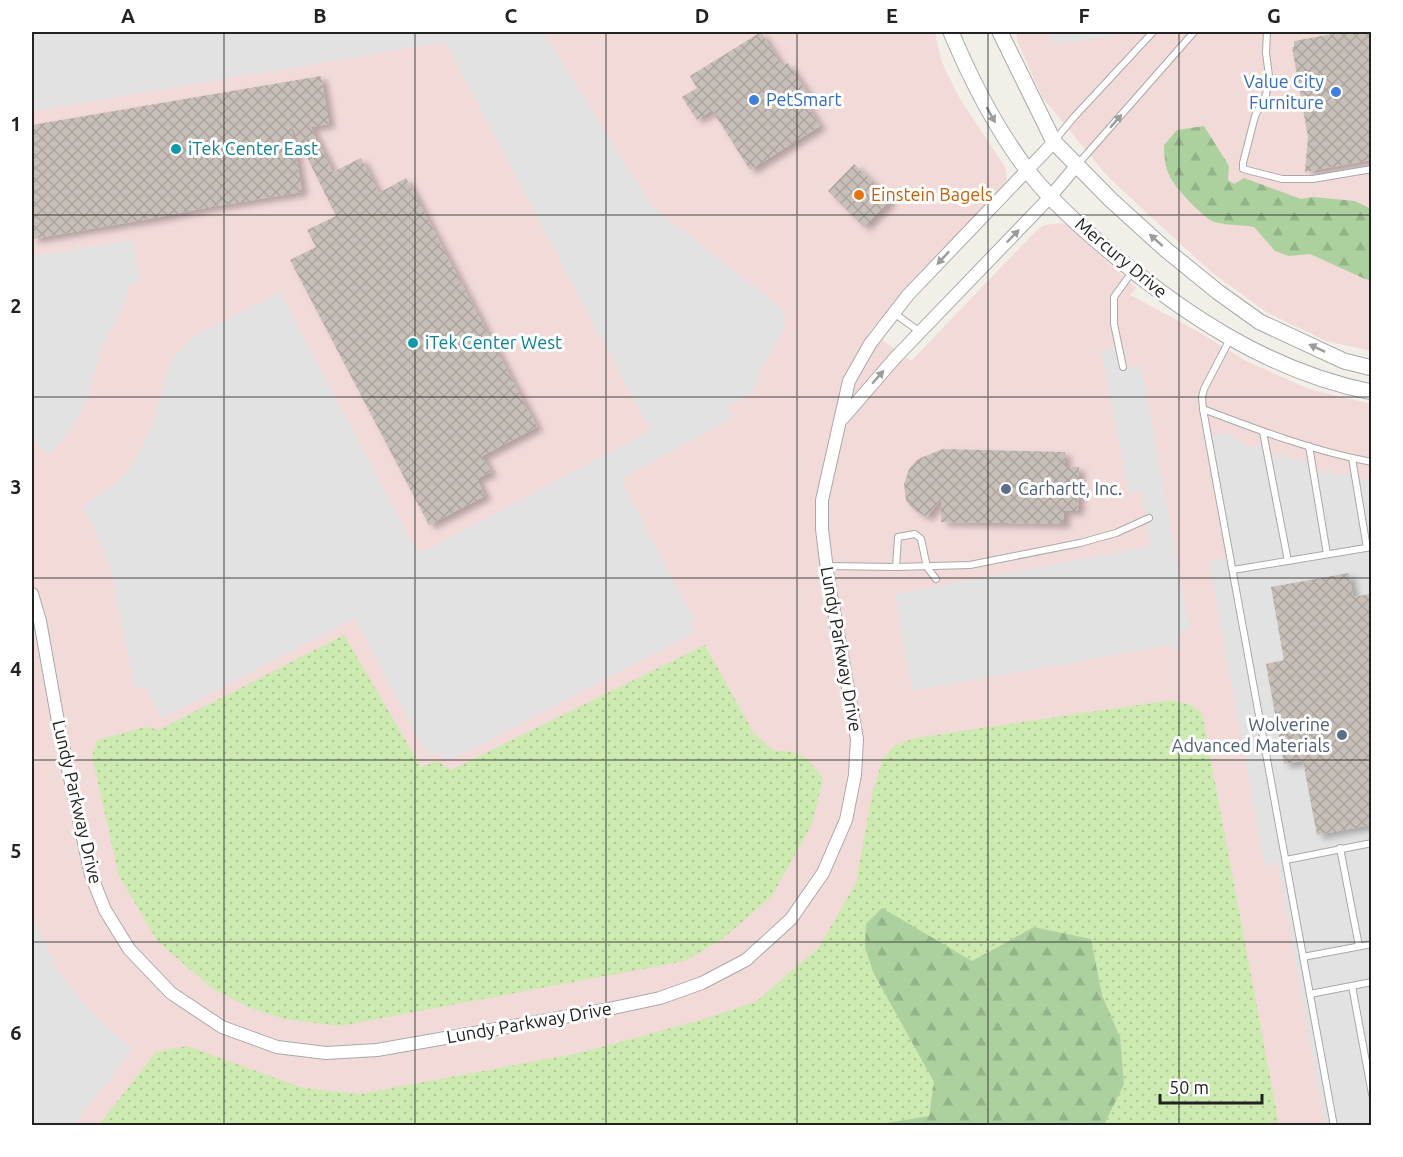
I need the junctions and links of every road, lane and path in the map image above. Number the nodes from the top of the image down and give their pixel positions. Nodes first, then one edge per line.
1 (951, 32) edge
2 (1000, 32) edge
3 (1153, 32) edge
4 (1194, 32) edge
5 (1267, 32) edge
6 (1054, 141) junction
7 (1077, 165) junction
8 (1371, 169) edge
9 (1027, 170) junction
10 (1051, 196) junction
11 (1132, 271) junction
12 (894, 313) junction
13 (920, 332) junction
14 (1231, 339) junction
15 (1123, 367) dead end
16 (1371, 368) edge
17 (1371, 392) edge
18 (1203, 409) junction
19 (840, 421) junction
20 (1263, 432) junction
21 (1309, 446) junction
22 (1352, 458) junction
23 (1371, 462) edge
24 (1149, 518) dead end
25 (1369, 547) edge
26 (1327, 554) junction
27 (1288, 561) junction
28 (826, 566) junction
29 (896, 567) junction
30 (927, 567) junction
31 (1233, 570) junction
32 (936, 579) dead end
33 (32, 594) edge
34 (1371, 843) edge
35 (1340, 848) junction
36 (1286, 860) junction
37 (1371, 944) edge
38 (1359, 946) junction
39 (1303, 957) junction
40 (1371, 982) edge
41 (1352, 986) junction
42 (1310, 994) junction
43 (1371, 1094) edge
44 (1334, 1125) edge

1 -> 9 street, Mercury Drive
2 - 6 street, Mercury Drive
3 - 6 lane
7 -> 4 lane
5 - 8 lane
6 - 7 street, Mercury Drive
6 - 9 street, Lundy Parkway Drive
7 - 10 street, Lundy Parkway Drive
16 -> 7 street, Mercury Drive
9 - 10 street, Mercury Drive
9 -> 12 street, Lundy Parkway Drive
10 - 11 street, Mercury Drive
13 -> 10 street, Lundy Parkway Drive
11 - 14 street, Mercury Drive
11 - 15 lane
12 - 13 lane
12 - 19 street, Lundy Parkway Drive
19 -> 13 street, Lundy Parkway Drive
14 - 17 street, Mercury Drive
14 - 18 lane
18 - 20 lane
18 - 31 lane
19 - 28 street, Lundy Parkway Drive
20 - 21 lane
20 - 27 lane
21 - 22 lane
21 - 26 lane
22 - 23 lane
22 - 25 lane
24 - 30 lane
25 - 26 lane
26 - 27 lane
27 - 31 lane
28 - 29 lane
28 - 33 street, Lundy Parkway Drive
29 - 30 lane
29 - 30 lane
30 - 32 lane
31 - 36 lane
34 - 35 lane
35 - 36 lane
35 - 38 lane
36 - 39 lane
37 - 38 lane
38 - 39 lane
39 - 42 lane
40 - 41 lane
41 - 42 lane
41 - 43 lane
42 - 44 lane

